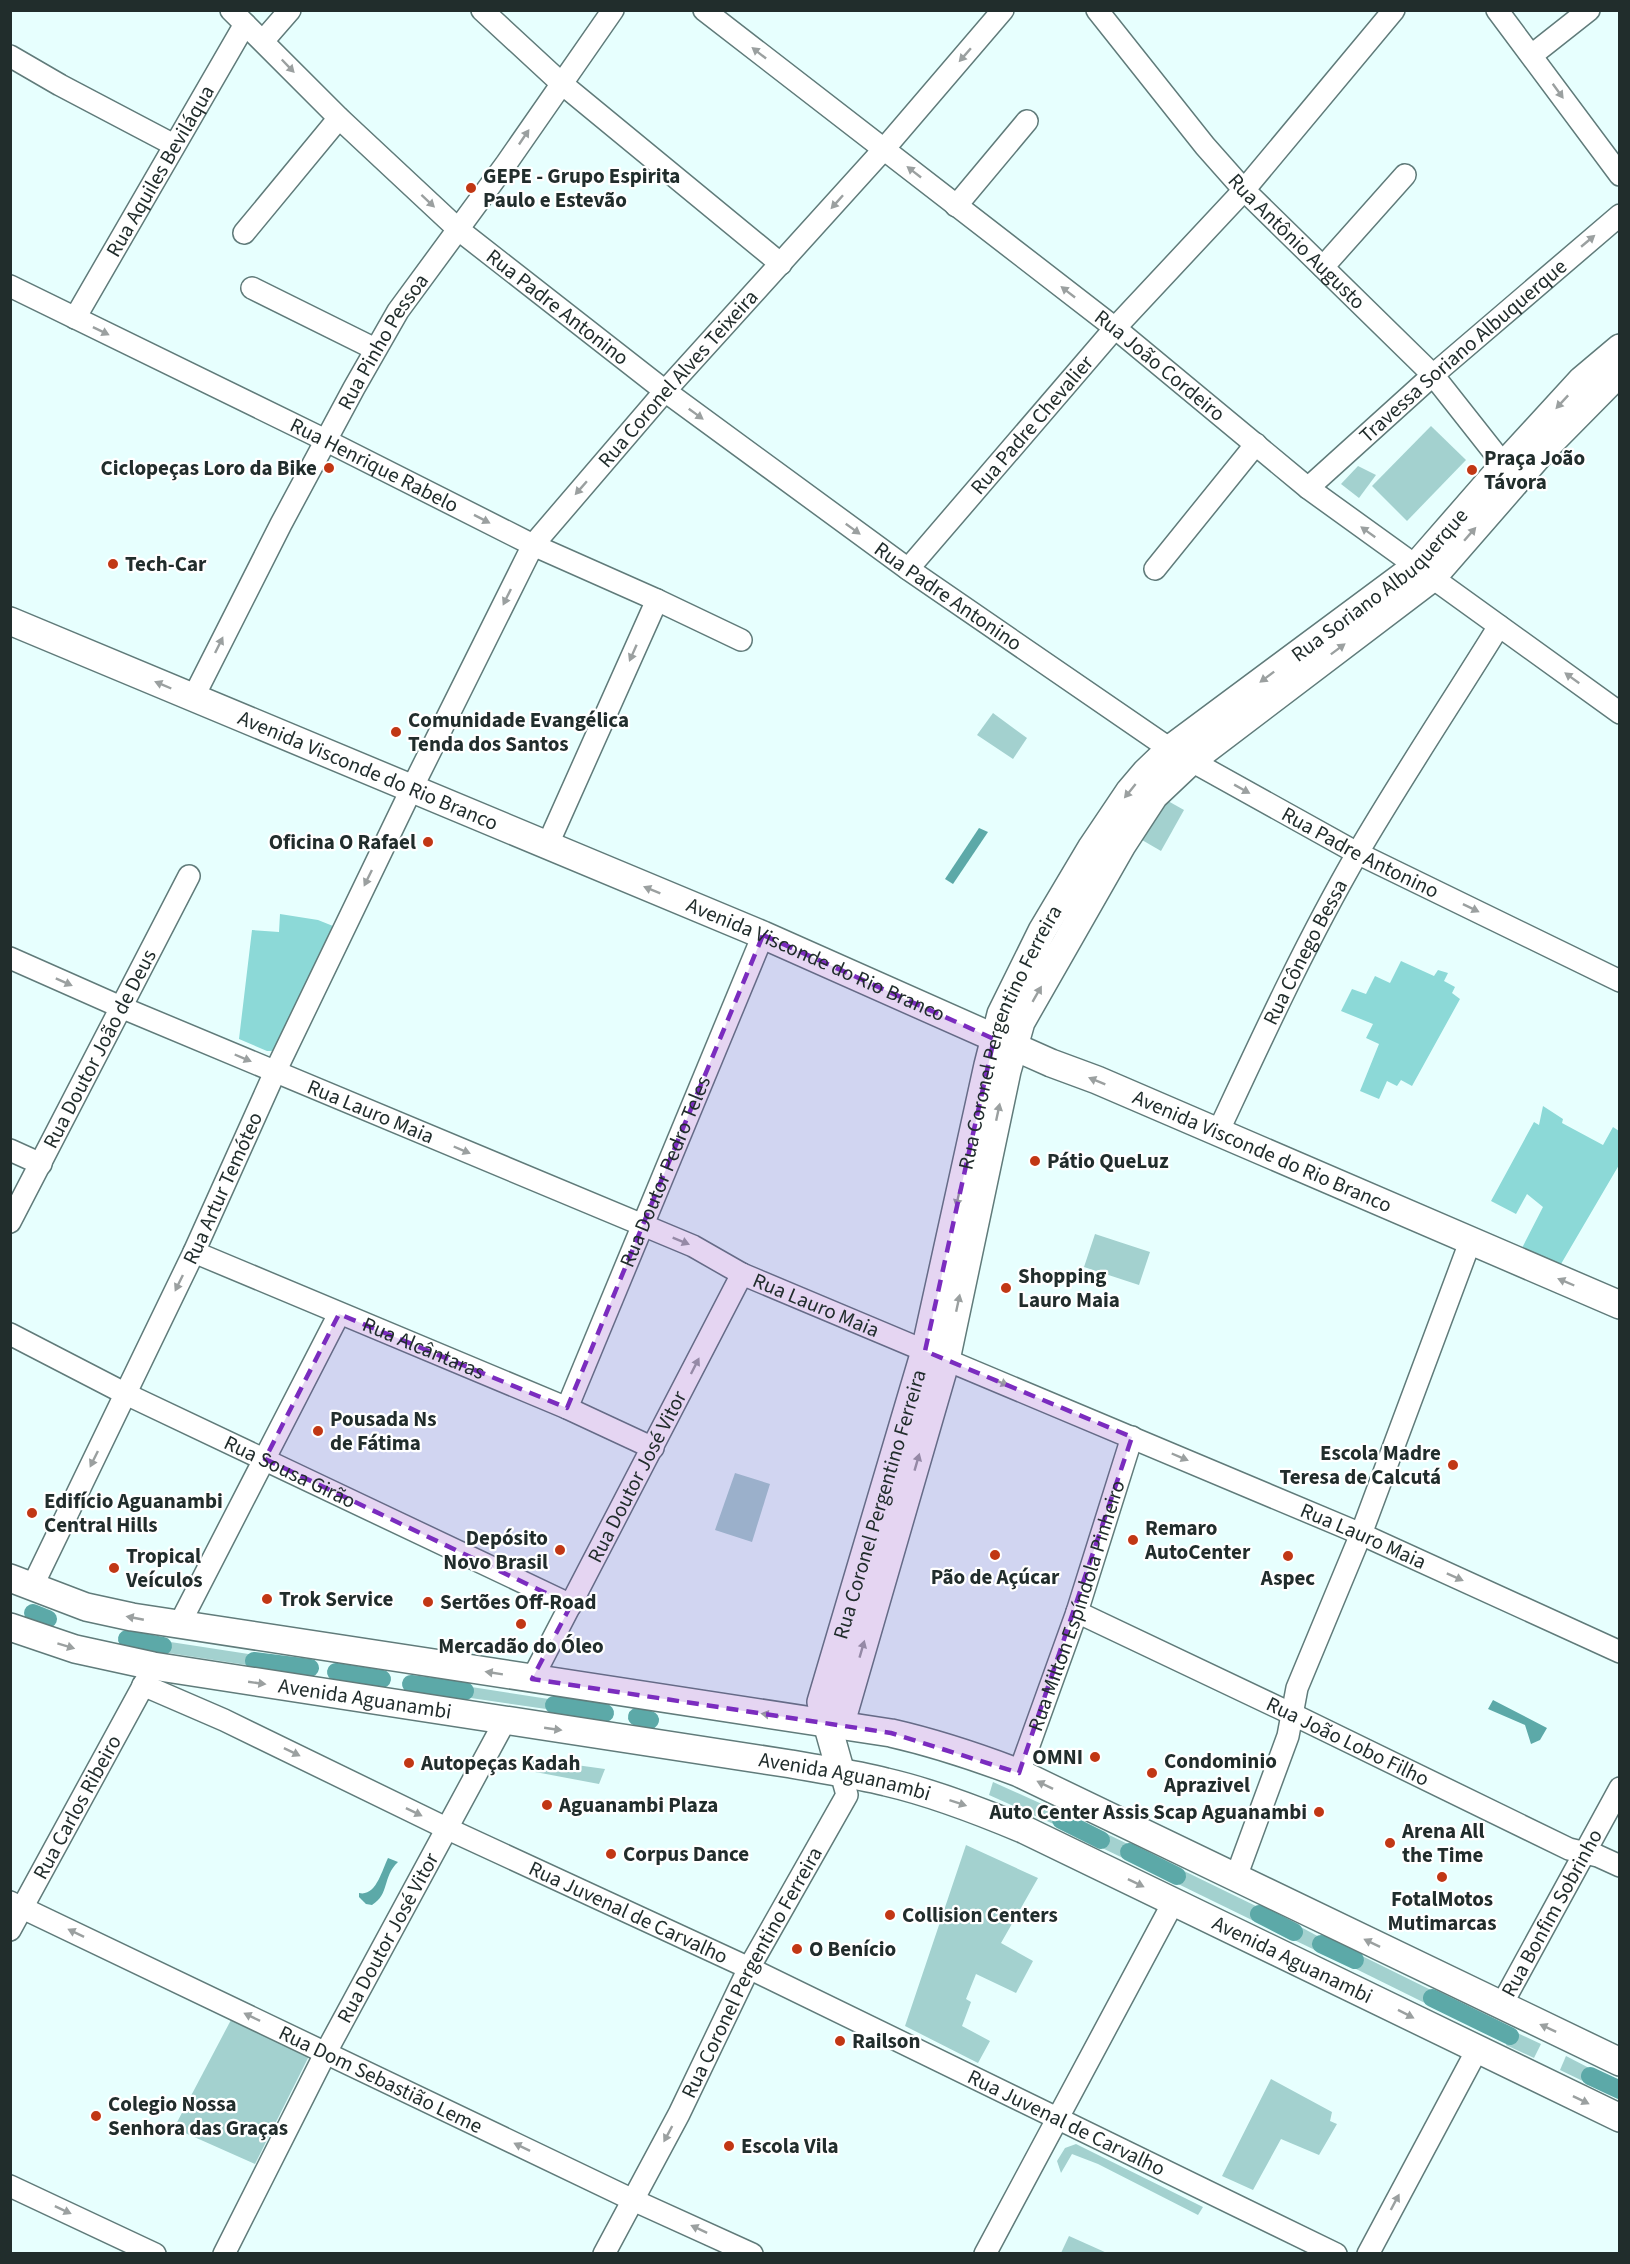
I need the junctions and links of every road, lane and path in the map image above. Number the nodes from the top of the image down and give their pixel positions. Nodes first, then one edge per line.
1 (290, 10) edge
2 (482, 10) edge
3 (613, 10) edge
4 (704, 10) edge
5 (1003, 10) edge
6 (1097, 10) edge
7 (1497, 10) edge
8 (1589, 10) edge
9 (1390, 12) edge
10 (238, 17) edge
11 (263, 41) junction
12 (1532, 55) junction
13 (10, 56) edge
14 (561, 83) junction
15 (339, 118) junction
16 (1027, 121) dead end
17 (174, 145) junction
18 (884, 149) junction
19 (1405, 175) dead end
20 (1620, 175) edge
21 (1244, 190) junction
22 (956, 206) junction
23 (1620, 215) edge
24 (459, 230) junction
25 (244, 233) dead end
26 (781, 264) junction
27 (1323, 267) junction
28 (10, 286) edge
29 (252, 288) dead end
30 (75, 318) junction
31 (1115, 328) junction
32 (1620, 348) edge
33 (375, 349) junction
34 (1620, 372) edge
35 (1433, 375) junction
36 (1589, 387) junction
37 (665, 391) junction
38 (326, 440) junction
39 (1256, 444) junction
40 (1504, 465) junction
41 (1308, 488) junction
42 (533, 545) junction
43 (908, 568) junction
44 (1155, 569) dead end
45 (1424, 572) junction
46 (657, 600) junction
47 (10, 621) edge
48 (1499, 626) junction
49 (741, 640) dead end
50 (194, 698) junction
51 (1620, 713) edge
52 (1180, 755) junction
53 (412, 788) junction
54 (547, 846) junction
55 (1357, 853) junction
56 (189, 876) dead end
57 (763, 935) junction
58 (10, 958) edge
59 (1620, 981) edge
60 (123, 1008) junction
61 (1004, 1043) junction
62 (275, 1072) junction
63 (1218, 1132) junction
64 (10, 1149) edge
65 (41, 1164) junction
66 (10, 1222) edge
67 (642, 1225) junction
68 (1470, 1242) junction
69 (194, 1252) junction
70 (742, 1274) junction
71 (1620, 1305) edge
72 (339, 1314) junction
73 (10, 1334) edge
74 (936, 1355) junction
75 (126, 1394) junction
76 (567, 1408) junction
77 (1132, 1437) junction
78 (653, 1448) junction
79 (266, 1459) junction
80 (1361, 1534) junction
81 (21, 1583) edge
82 (571, 1605) junction
83 (1077, 1612) junction
84 (179, 1625) junction
85 (10, 1627) edge
86 (1620, 1652) edge
87 (148, 1676) junction
88 (532, 1679) junction
89 (1292, 1714) junction
90 (505, 1721) junction
91 (834, 1725) junction
92 (841, 1773) junction
93 (1019, 1773) junction
94 (1620, 1788) edge
95 (448, 1828) junction
96 (1584, 1853) junction
97 (1620, 1866) edge
98 (1236, 1877) junction
99 (1174, 1901) junction
100 (16, 1905) edge
101 (10, 1930) edge
102 (749, 1968) junction
103 (1502, 2006) junction
104 (1477, 2050) junction
105 (326, 2052) junction
106 (1620, 2062) edge
107 (1620, 2118) edge
108 (1056, 2119) junction
109 (10, 2186) edge
110 (633, 2200) junction
111 (154, 2253) edge
112 (224, 2253) edge
113 (604, 2253) edge
114 (752, 2253) edge
115 (985, 2253) edge
116 (1336, 2253) edge
117 (1368, 2253) edge

1 - 11 street
2 - 14 street
3 - 14 street, Rua Pinho Pessoa
18 -> 4 street, Rua João Cordeiro
5 -> 18 street, Rua Coronel Alves Teixeira
6 - 21 street, Rua Antônio Augusto
7 - 12 street
8 - 12 street
9 - 21 street, Rua Padre Chevalier
10 - 11 street, Rua Padre Antonino
10 - 17 street, Rua Aquiles Beviláqua
11 -> 15 street, Rua Padre Antonino
12 -> 20 street
13 - 17 street
24 -> 14 street, Rua Pinho Pessoa
14 - 26 street
15 -> 24 street, Rua Padre Antonino
15 - 25 street
16 - 22 street
17 - 30 street, Rua Aquiles Beviláqua
22 -> 18 street, Rua João Cordeiro
18 -> 26 street, Rua Coronel Alves Teixeira
19 - 27 street
21 - 27 street, Rua Antônio Augusto
21 - 31 street, Rua Padre Chevalier
31 -> 22 street, Rua João Cordeiro
35 -> 23 street, Travessa Soriano Albuquerque
24 - 33 street, Rua Pinho Pessoa
24 - 37 street, Rua Padre Antonino
26 - 37 street, Rua Coronel Alves Teixeira
27 - 35 street, Rua Antônio Augusto
28 - 30 street, Rua Henrique Rabelo
29 - 33 street
30 -> 38 street, Rua Henrique Rabelo
31 - 39 street, Rua João Cordeiro
31 - 43 street, Rua Padre Chevalier
32 - 36 main road, Rua Soriano Albuquerque
33 - 38 street, Rua Pinho Pessoa
34 - 36 main road, Rua Soriano Albuquerque
35 - 40 street, Rua Antônio Augusto
35 - 41 street, Travessa Soriano Albuquerque
36 -> 40 main road, Rua Soriano Albuquerque
45 -> 36 main road, Rua Soriano Albuquerque
37 -> 42 street, Rua Coronel Alves Teixeira
37 -> 43 street, Rua Padre Antonino
38 -> 42 street, Rua Henrique Rabelo
50 -> 38 street, Rua Pinho Pessoa
39 - 41 street, Rua João Cordeiro
39 - 44 street
40 - 45 main road, Rua Soriano Albuquerque
45 -> 41 street, Rua João Cordeiro
42 - 46 street, Rua Henrique Rabelo
42 -> 53 street, Rua Coronel Alves Teixeira
43 - 52 street, Rua Padre Antonino
45 - 48 street, Rua João Cordeiro
45 - 52 main road, Rua Soriano Albuquerque
46 - 49 street, Rua Henrique Rabelo
46 -> 54 street
50 -> 47 main road, Avenida Visconde do Rio Branco
51 -> 48 street, Rua João Cordeiro
48 - 55 street, Rua Cônego Bessa
50 - 53 main road, Avenida Visconde do Rio Branco
52 -> 55 street, Rua Padre Antonino
52 - 61 main road, Rua Coronel Pergentino Ferreira
53 - 54 main road, Avenida Visconde do Rio Branco
53 -> 62 street, Rua Artur Temóteo
57 -> 54 main road, Avenida Visconde do Rio Branco
55 -> 59 street, Rua Padre Antonino
55 - 63 street, Rua Cônego Bessa
56 - 60 street, Rua Doutor João de Deus
57 - 61 main road, Avenida Visconde do Rio Branco
57 - 67 street, Rua Doutor Pedro Teles
58 -> 60 street, Rua Lauro Maia
60 -> 62 street, Rua Lauro Maia
60 - 65 street, Rua Doutor João de Deus
63 -> 61 main road, Avenida Visconde do Rio Branco
61 - 74 main road, Rua Coronel Pergentino Ferreira
62 -> 67 street, Rua Lauro Maia
62 - 69 street, Rua Artur Temóteo
63 - 68 main road, Avenida Visconde do Rio Branco
64 - 65 street
65 - 66 street, Rua Doutor João de Deus
67 -> 70 street, Rua Lauro Maia
67 - 76 street, Rua Doutor Pedro Teles
71 -> 68 main road, Avenida Visconde do Rio Branco
68 - 80 street
69 - 72 street, Rua Alcântaras
69 -> 75 street, Rua Artur Temóteo
70 - 74 street, Rua Lauro Maia
78 -> 70 street, Rua Doutor José Vitor
72 - 76 street, Rua Alcântaras
72 - 79 street
73 - 75 street, Rua Sousa Girão
74 -> 77 street, Rua Lauro Maia
74 - 91 main road, Rua Coronel Pergentino Ferreira
75 - 79 street, Rua Sousa Girão
75 -> 81 street, Rua Artur Temóteo
76 - 78 street, Rua Alcântaras
77 -> 80 street, Rua Lauro Maia
77 - 83 street, Rua Milton Espíndola Pinheiro
78 - 82 street, Rua Doutor José Vitor
79 - 82 street, Rua Sousa Girão
79 - 84 street
80 -> 86 street, Rua Lauro Maia
80 - 89 street
84 -> 81 main road
82 - 88 street, Rua Doutor José Vitor
83 - 89 street, Rua João Lobo Filho
83 - 93 street, Rua Milton Espíndola Pinheiro
88 -> 84 main road
85 -> 87 main road, Avenida Aguanambi
87 -> 90 main road, Avenida Aguanambi
87 -> 95 street, Rua Juvenal de Carvalho
87 - 100 street, Rua Carlos Ribeiro
91 -> 88 main road
89 - 96 street, Rua João Lobo Filho
89 - 98 street
90 -> 92 main road, Avenida Aguanambi
90 - 95 street, Rua Doutor José Vitor
91 - 92 main road, Rua Coronel Pergentino Ferreira
91 - 93 main road
92 -> 99 main road, Avenida Aguanambi
92 - 102 street, Rua Coronel Pergentino Ferreira
98 -> 93 main road
94 - 96 street, Rua Bonfim Sobrinho
95 - 102 street, Rua Juvenal de Carvalho
95 - 105 street, Rua Doutor José Vitor
96 - 97 street, Rua João Lobo Filho
96 - 103 street, Rua Bonfim Sobrinho
103 -> 98 main road
99 -> 104 main road, Avenida Aguanambi
99 - 108 street
100 - 101 street, Rua Carlos Ribeiro
105 -> 100 street, Rua Dom Sebastião Leme
102 - 108 street, Rua Juvenal de Carvalho
102 -> 110 street, Rua Coronel Pergentino Ferreira
106 -> 103 main road
104 -> 107 main road, Avenida Aguanambi
117 -> 104 street
110 -> 105 street, Rua Dom Sebastião Leme
105 - 112 street, Rua Doutor José Vitor
108 - 115 street
108 - 116 street, Rua Juvenal de Carvalho
109 -> 111 street
110 - 113 street, Rua Coronel Pergentino Ferreira
114 -> 110 street, Rua Dom Sebastião Leme

